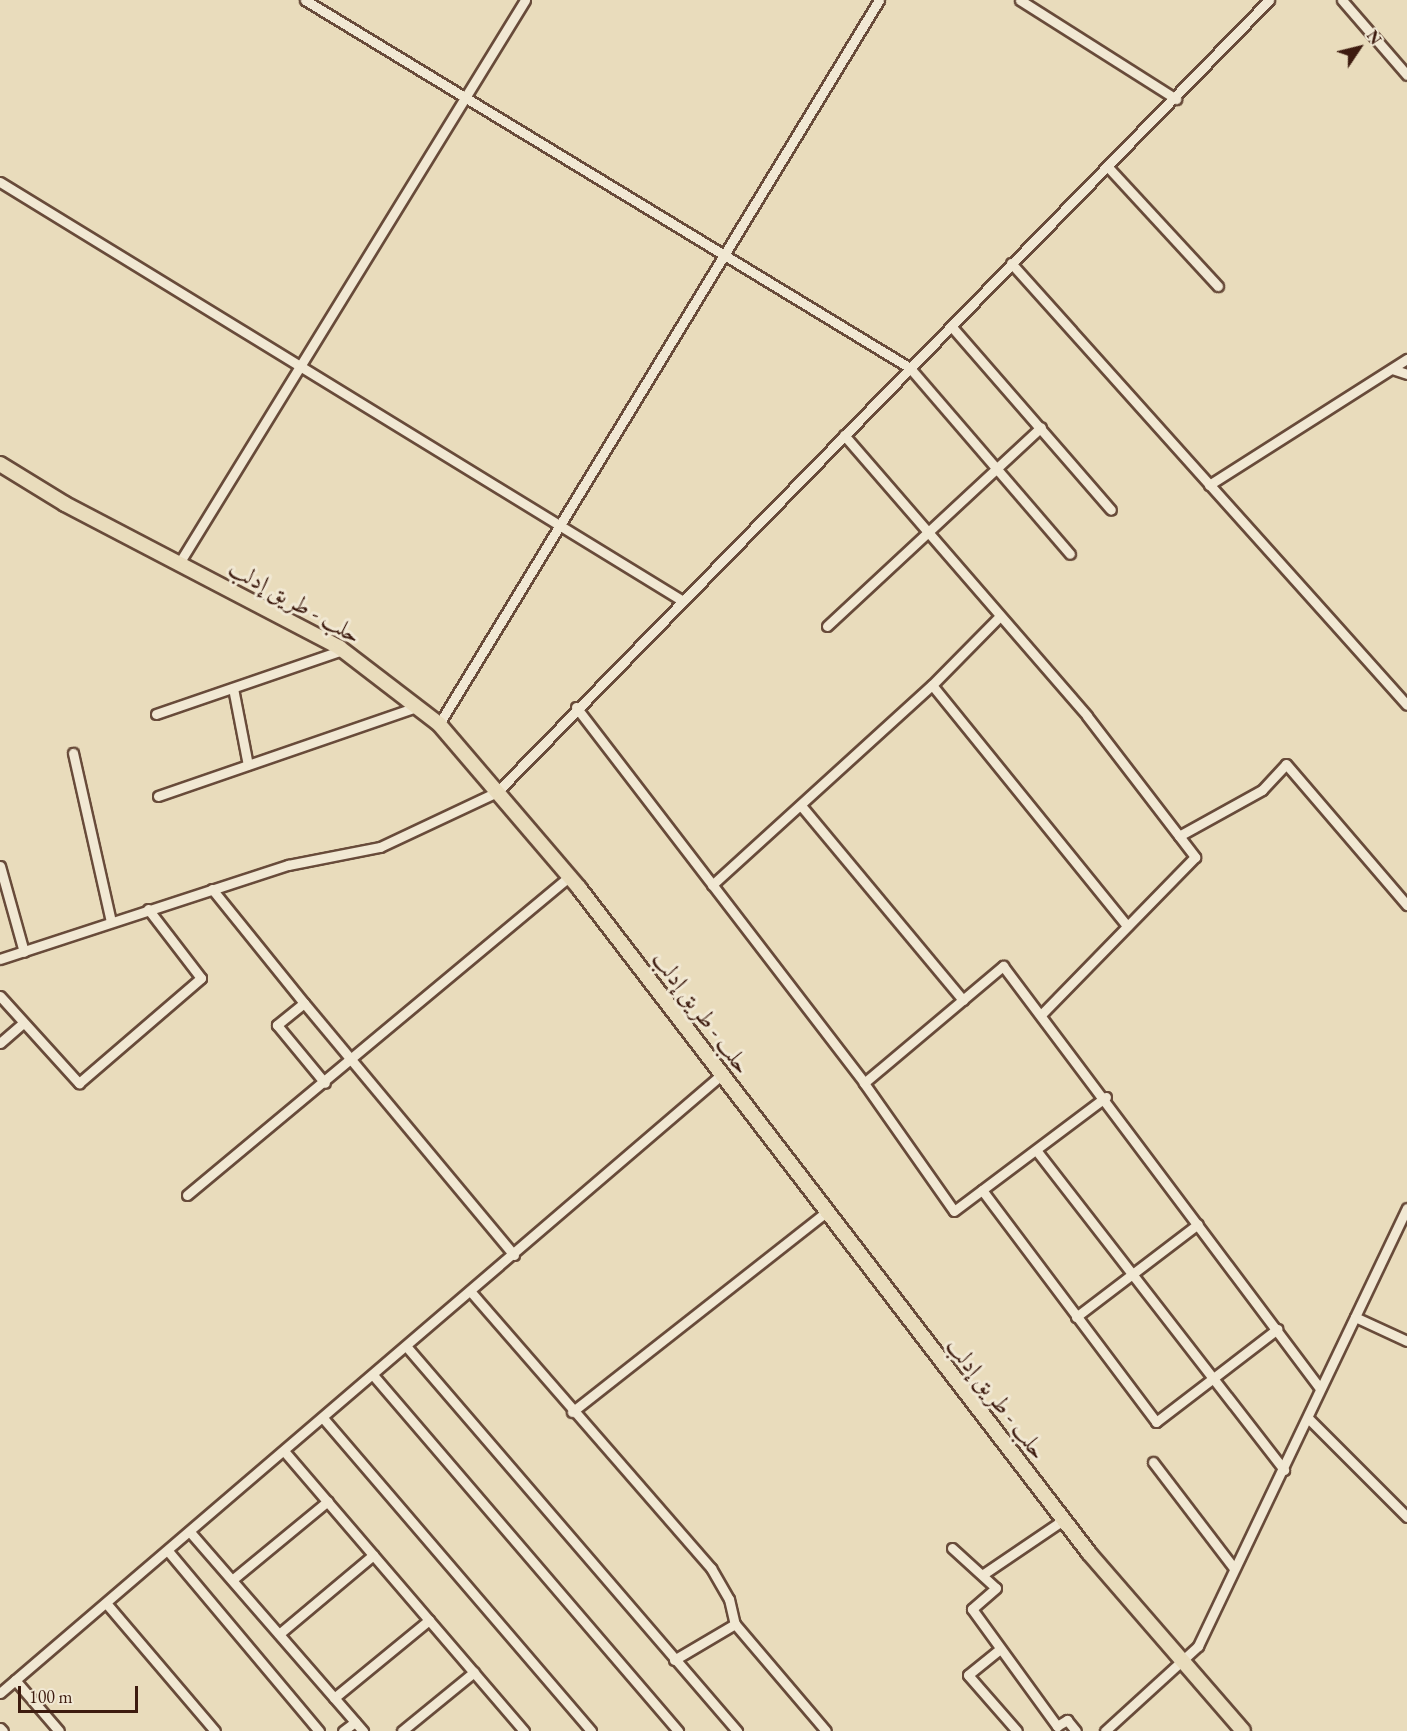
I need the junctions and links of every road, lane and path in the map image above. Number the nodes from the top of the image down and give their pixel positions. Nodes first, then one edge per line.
1 (304, 0) edge
2 (525, 0) edge
3 (879, 0) edge
4 (1020, 0) edge
5 (1269, 0) edge
6 (1342, 0) edge
7 (1407, 75) edge
8 (464, 97) junction
9 (1176, 99) junction
10 (1108, 167) junction
11 (0, 182) edge
12 (722, 254) junction
13 (1011, 263) junction
14 (1218, 286) dead end
15 (952, 327) junction
16 (1407, 358) edge
17 (302, 365) junction
18 (910, 368) junction
19 (1392, 369) junction
20 (1407, 374) edge
21 (1041, 427) junction
22 (844, 435) junction
23 (0, 464) edge
24 (996, 471) junction
25 (1209, 485) junction
26 (1111, 510) dead end
27 (558, 524) junction
28 (928, 533) junction
29 (1070, 554) dead end
30 (178, 566) junction
31 (683, 601) junction
32 (1000, 615) junction
33 (827, 626) dead end
34 (343, 650) junction
35 (932, 685) junction
36 (233, 688) junction
37 (1407, 705) edge
38 (417, 707) junction
39 (576, 707) junction
40 (156, 714) dead end
41 (439, 724) junction
42 (73, 753) dead end
43 (248, 765) junction
44 (497, 792) junction
45 (158, 796) dead end
46 (803, 808) junction
47 (1179, 836) junction
48 (0, 866) edge
49 (570, 876) junction
50 (712, 885) junction
51 (212, 889) junction
52 (1407, 905) edge
53 (148, 909) junction
54 (111, 922) junction
55 (1127, 926) junction
56 (24, 952) junction
57 (0, 959) edge
58 (0, 996) edge
59 (963, 1000) junction
60 (304, 1003) junction
61 (1041, 1014) junction
62 (23, 1023) junction
63 (0, 1043) edge
64 (352, 1060) junction
65 (721, 1076) junction
66 (325, 1083) junction
67 (864, 1083) junction
68 (1106, 1098) junction
69 (1036, 1150) junction
70 (982, 1190) junction
71 (187, 1195) dead end
72 (1407, 1208) edge
73 (826, 1212) junction
74 (1198, 1224) junction
75 (514, 1255) junction
76 (1130, 1276) junction
77 (471, 1292) junction
78 (1076, 1317) junction
79 (1355, 1317) junction
80 (1277, 1329) junction
81 (1407, 1341) edge
82 (406, 1346) junction
83 (373, 1375) junction
84 (1211, 1381) junction
85 (1320, 1387) junction
86 (572, 1412) junction
87 (323, 1418) junction
88 (1308, 1418) junction
89 (284, 1451) junction
90 (1153, 1462) dead end
91 (1284, 1470) junction
92 (327, 1502) junction
93 (1407, 1517) edge
94 (1063, 1520) junction
95 (190, 1532) junction
96 (952, 1548) dead end
97 (168, 1551) junction
98 (373, 1555) junction
99 (1233, 1567) junction
100 (985, 1573) junction
101 (232, 1580) junction
102 (106, 1603) junction
103 (429, 1620) junction
104 (735, 1624) junction
105 (279, 1634) junction
106 (1000, 1648) junction
107 (674, 1660) junction
108 (1183, 1664) junction
109 (474, 1672) junction
110 (15, 1680) junction
111 (0, 1693) edge
112 (334, 1698) junction
113 (355, 1722) junction
114 (1057, 1726) junction
115 (522, 1730) edge
116 (59, 1731) edge
117 (215, 1731) edge
118 (319, 1731) edge
119 (343, 1731) edge
120 (363, 1731) edge
121 (402, 1731) edge
122 (591, 1731) edge
123 (678, 1731) edge
124 (737, 1731) edge
125 (826, 1731) edge
126 (1017, 1731) edge
127 (1047, 1731) edge
128 (1076, 1731) edge
129 (1105, 1731) edge
130 (1243, 1731) edge

1 - 8 street
2 - 8 street
3 - 12 street
4 - 9 street
5 - 9 street
6 - 7 street
8 - 12 street
8 - 17 street
9 - 10 street
10 - 13 street
10 - 14 street
11 - 17 street
12 - 18 street
12 - 27 street
13 - 15 street
13 - 25 street
15 - 18 street
15 - 21 street
16 - 19 street
17 - 27 street
17 - 30 street
18 - 22 street
18 - 24 street
19 - 20 street
19 - 25 street
21 - 24 street
21 - 26 street
22 - 28 street
22 - 31 street
23 - 30 highway, حلب - طريق إدلب
24 - 28 street
24 - 29 street
25 - 37 street
27 - 31 street
27 - 41 street
28 - 32 street
28 - 33 street
30 - 34 highway, حلب - طريق إدلب
31 - 39 street
32 - 35 street
32 - 47 street
34 - 36 street
34 - 38 highway, حلب - طريق إدلب
35 - 46 street
35 - 55 street
36 - 40 street
36 - 43 street
38 - 41 highway, حلب - طريق إدلب
38 - 43 street
39 - 44 street
39 - 50 street
41 - 44 highway, حلب - طريق إدلب
42 - 54 street
43 - 45 street
44 - 49 highway, حلب - طريق إدلب
44 - 51 street
46 - 50 street
46 - 59 street
47 - 52 street
47 - 55 street
48 - 56 street
49 - 64 street
49 - 65 highway, حلب - طريق إدلب
50 - 67 street
51 - 53 street
51 - 60 street
53 - 54 street
53 - 62 street
54 - 56 street
55 - 61 street
56 - 57 street
58 - 62 street
59 - 61 street
59 - 67 street
60 - 64 street
60 - 66 street
61 - 68 street
62 - 63 street
64 - 66 street
64 - 75 street
65 - 73 highway, حلب - طريق إدلب
65 - 75 street
66 - 71 street
67 - 70 street
68 - 69 street
68 - 74 street
69 - 70 street
69 - 76 street
70 - 78 street
72 - 79 street
73 - 86 street
73 - 94 highway, حلب - طريق إدلب
74 - 76 street
74 - 80 street
75 - 77 street
76 - 78 street
76 - 84 street
77 - 82 street
77 - 86 street
78 - 84 street
79 - 81 street
79 - 85 street
80 - 84 street
80 - 85 street
82 - 83 street
82 - 107 street
83 - 87 street
83 - 123 street
84 - 91 street
85 - 88 street
86 - 104 street
87 - 89 street
87 - 122 street
88 - 91 street
88 - 93 street
89 - 92 street
89 - 95 street
90 - 99 street
91 - 99 street
92 - 98 street
92 - 101 street
94 - 100 street
94 - 108 highway, حلب - طريق إدلب
95 - 97 street
95 - 101 street
96 - 100 street
97 - 102 street
97 - 118 street
98 - 103 street
98 - 105 street
99 - 108 street
100 - 106 street
101 - 105 street
102 - 110 street
102 - 117 street
103 - 109 street
103 - 112 street
104 - 107 street
104 - 125 street
105 - 112 street
106 - 114 street
106 - 126 street
107 - 124 street
108 - 129 street
108 - 130 highway, حلب - طريق إدلب
109 - 115 street
109 - 121 street
110 - 111 street
110 - 116 street
112 - 113 street
113 - 119 street
113 - 120 street
114 - 127 street
114 - 128 street

